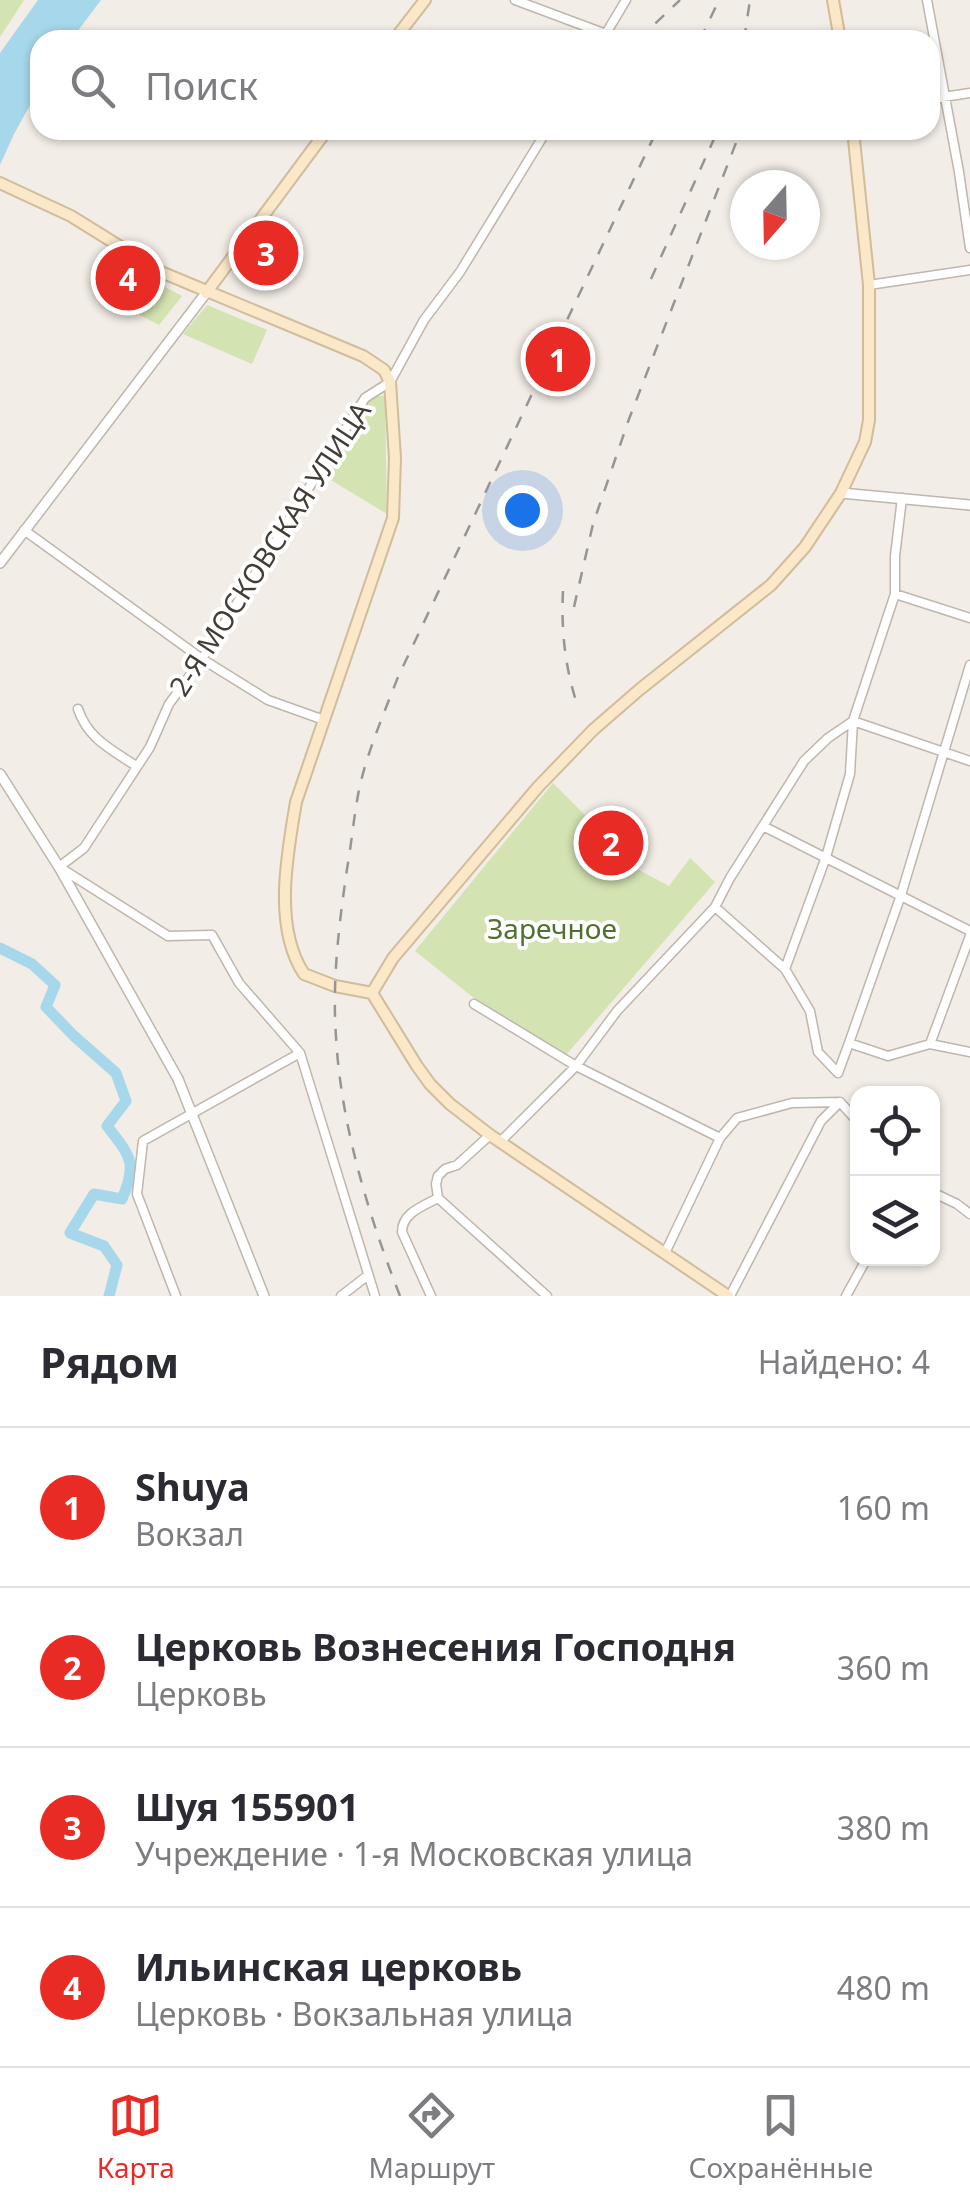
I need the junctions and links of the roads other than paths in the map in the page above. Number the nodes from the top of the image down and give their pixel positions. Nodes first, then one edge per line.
1 (425, 0) edge
2 (515, 0) edge
3 (626, 0) edge
4 (833, 0) edge
5 (927, 0) edge
6 (402, 30) edge
7 (587, 30) edge
8 (608, 30) edge
9 (838, 30) edge
10 (932, 30) edge
11 (940, 74) edge
12 (970, 93) edge
13 (944, 97) junction
14 (940, 98) edge
15 (320, 140) edge
16 (540, 140) edge
17 (854, 140) edge
18 (5, 185) edge
19 (970, 248) edge
20 (970, 270) edge
21 (868, 285) junction
22 (206, 293) junction
23 (390, 382) junction
24 (840, 493) junction
25 (902, 498) junction
26 (970, 505) edge
27 (24, 530) junction
28 (0, 563) edge
29 (896, 594) junction
30 (970, 618) edge
31 (202, 660) junction
32 (970, 664) edge
33 (78, 708) dead end
34 (324, 720) junction
35 (853, 721) junction
36 (943, 753) junction
37 (970, 762) edge
38 (136, 766) junction
39 (0, 774) edge
40 (763, 826) junction
41 (826, 858) junction
42 (59, 867) junction
43 (901, 895) junction
44 (714, 907) junction
45 (970, 934) edge
46 (785, 968) junction
47 (372, 993) junction
48 (474, 1004) dead end
49 (849, 1043) junction
50 (930, 1044) junction
51 (970, 1052) edge
52 (300, 1053) junction
53 (576, 1066) junction
54 (840, 1102) junction
55 (850, 1113) edge
56 (192, 1114) junction
57 (490, 1135) junction
58 (720, 1138) junction
59 (500, 1142) junction
60 (940, 1196) edge
61 (438, 1198) junction
62 (970, 1214) edge
63 (665, 1253) junction
64 (863, 1266) edge
65 (367, 1276) junction
66 (176, 1296) edge
67 (264, 1296) edge
68 (342, 1296) edge
69 (374, 1296) edge
70 (431, 1296) edge
71 (547, 1296) edge
72 (729, 1296) edge
73 (846, 1296) edge

1 - 6 main road
2 - 7 street
3 - 8 street
4 - 9 main road
5 - 10 street
11 - 13 street
12 - 13 street
13 - 14 street
13 - 19 street
15 - 22 main road
16 - 23 street, 2-Я МОСКОВСКАЯ УЛИЦА
17 - 21 main road
18 - 22 main road
20 - 21 street
21 - 24 main road
22 - 23 main road
22 - 27 street
23 - 31 street, 2-Я МОСКОВСКАЯ УЛИЦА
23 - 34 main road
24 - 25 street
24 - 47 main road
25 - 26 street
25 - 29 street
27 - 28 street
27 - 31 street
29 - 30 street
29 - 35 street
31 - 34 street
31 - 38 street, 2-Я МОСКОВСКАЯ УЛИЦА
32 - 36 street
33 - 38 street
34 - 47 main road
35 - 36 street
35 - 40 street
35 - 41 street
36 - 37 street
36 - 43 street
38 - 42 street, 2-Я МОСКОВСКАЯ УЛИЦА
39 - 42 street
40 - 41 street
40 - 44 street
41 - 43 street
41 - 46 street
42 - 52 street
42 - 56 street
43 - 45 street
43 - 49 street
44 - 46 street
44 - 53 street
45 - 50 street
46 - 49 street
47 - 57 main road
48 - 53 street
49 - 50 street
50 - 51 street
52 - 56 street
52 - 65 street
53 - 58 street
53 - 59 street
54 - 55 street
54 - 58 street
54 - 72 street
56 - 66 street
56 - 67 street
57 - 59 main road
57 - 61 street
58 - 63 street
59 - 63 main road
60 - 62 street
61 - 70 street
61 - 71 street
63 - 72 main road
64 - 73 street
65 - 68 street
65 - 69 street

